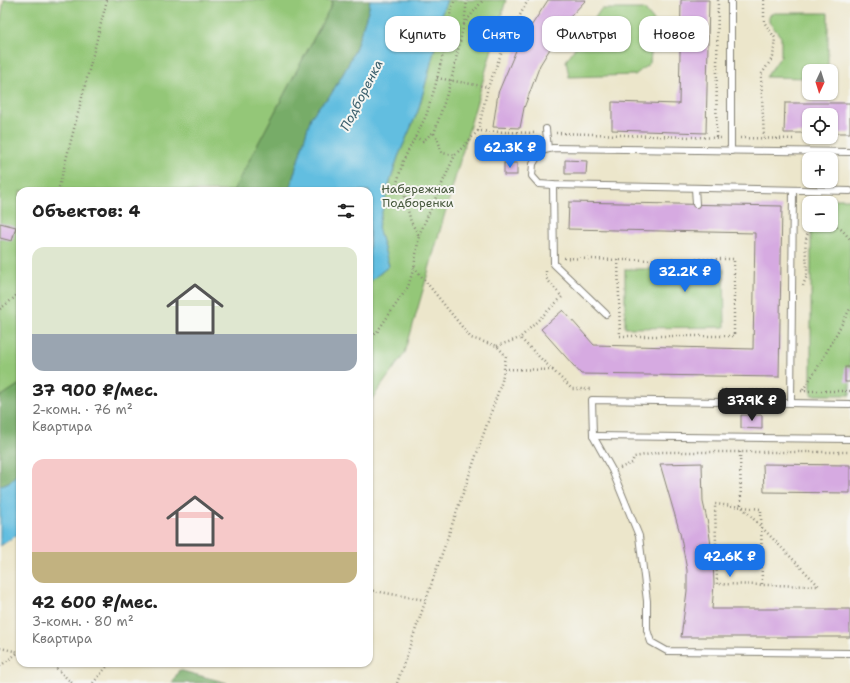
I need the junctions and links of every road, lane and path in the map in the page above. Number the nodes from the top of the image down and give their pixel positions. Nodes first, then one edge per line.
1 (107, 0) edge
2 (455, 0) edge
3 (467, 0) edge
4 (483, 0) edge
5 (528, 0) edge
6 (718, 0) edge
7 (731, 0) edge
8 (764, 0) edge
9 (464, 24) junction
10 (437, 78) junction
11 (451, 80) junction
12 (488, 87) junction
13 (478, 131) junction
14 (546, 131) junction
15 (434, 134) junction
16 (415, 137) junction
17 (716, 137) junction
18 (731, 138) junction
19 (764, 139) junction
20 (802, 140) edge
21 (548, 149) junction
22 (731, 151) junction
23 (850, 152) edge
24 (455, 155) junction
25 (553, 185) junction
26 (59, 187) edge
27 (695, 188) junction
28 (793, 190) junction
29 (850, 191) edge
30 (696, 204) dead end
31 (838, 227) edge
32 (419, 236) junction
33 (850, 239) edge
34 (564, 258) dead end
35 (618, 260) junction
36 (546, 264) dead end
37 (414, 267) junction
38 (16, 296) edge
39 (0, 308) edge
40 (850, 308) edge
41 (606, 314) dead end
42 (373, 336) edge
43 (520, 338) junction
44 (497, 346) junction
45 (504, 369) junction
46 (553, 370) junction
47 (572, 389) dead end
48 (803, 391) dead end
49 (791, 403) junction
50 (850, 404) edge
51 (593, 436) junction
52 (850, 439) edge
53 (740, 452) junction
54 (850, 452) edge
55 (612, 470) junction
56 (741, 506) junction
57 (762, 528) junction
58 (762, 585) junction
59 (373, 591) edge
60 (426, 600) junction
61 (0, 648) edge
62 (16, 650) edge
63 (850, 653) edge
64 (16, 654) edge
65 (0, 666) edge
66 (55, 667) edge
67 (107, 667) edge
68 (72, 683) edge
69 (93, 683) edge
70 (397, 683) edge

1 - 26 path
2 - 10 path
3 - 9 path
4 - 9 path
5 - 12 path
6 - 17 path
7 - 18 lane
8 - 19 path
9 - 11 path
10 - 11 path
10 - 16 path
11 - 12 path
11 - 15 path
12 - 13 path
13 - 14 path
13 - 24 path
14 - 17 path
14 - 21 lane
15 - 16 path
15 - 24 path
16 - 32 path
17 - 18 path
18 - 19 path
18 - 22 lane
19 - 20 path
21 - 22 lane
21 - 25 lane
22 - 23 lane
24 - 32 path
25 - 27 lane
25 - 41 lane
27 - 28 lane
27 - 30 lane
28 - 29 lane
28 - 49 lane
31 - 33 path
32 - 37 path
34 - 35 path
35 - 35 path
36 - 43 path
37 - 42 path
37 - 44 path
38 - 39 path
40 - 48 path
43 - 44 path
43 - 46 path
44 - 45 path
45 - 46 path
45 - 60 path
46 - 47 path
49 - 50 lane
49 - 51 lane
51 - 52 lane
51 - 55 lane
53 - 54 path
53 - 55 path
53 - 56 path
55 - 63 lane
56 - 57 path
56 - 57 path
56 - 58 path
57 - 58 path
57 - 58 path
59 - 60 path
60 - 70 path
61 - 62 path
64 - 65 path
66 - 68 path
67 - 69 path

